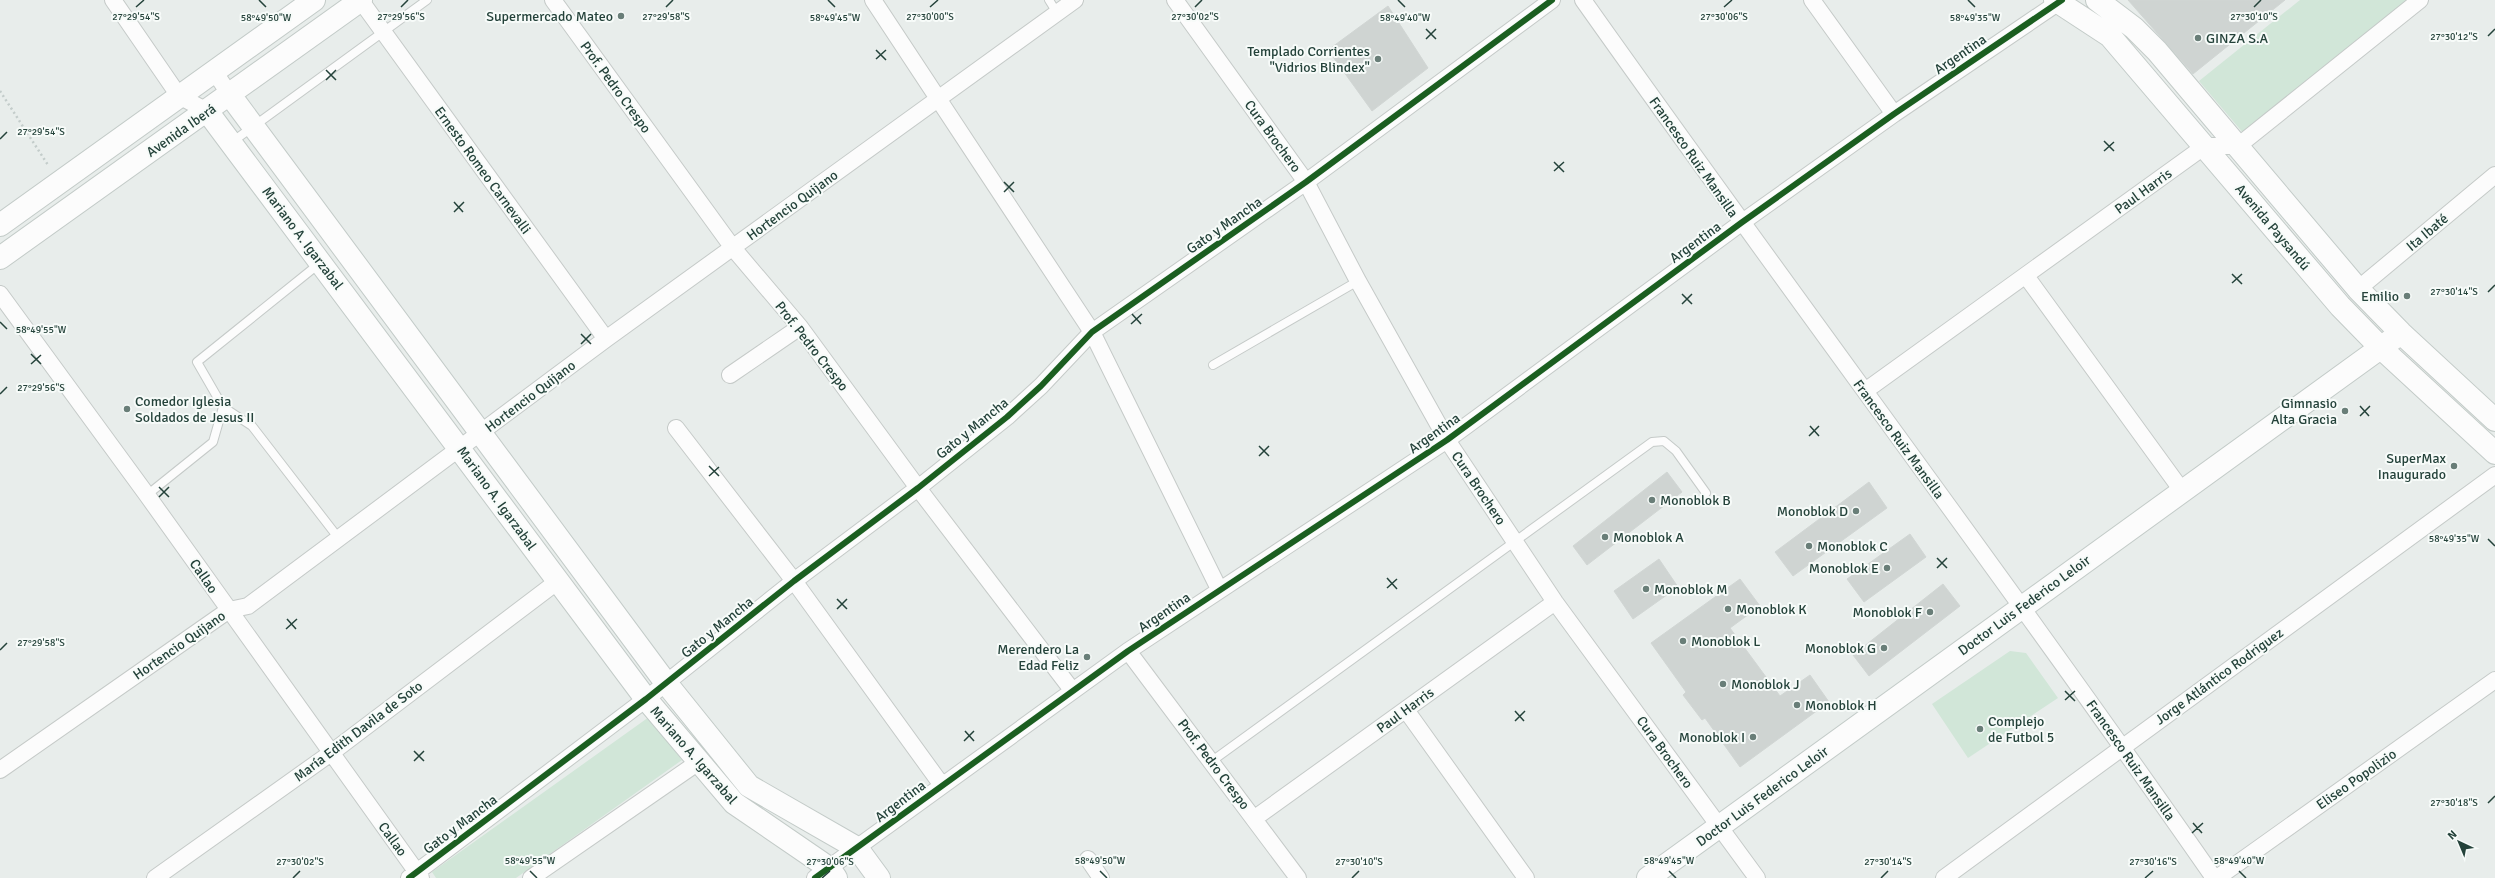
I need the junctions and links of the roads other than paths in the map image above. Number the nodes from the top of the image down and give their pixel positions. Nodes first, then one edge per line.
1 (113, 0) edge
2 (314, 0) edge
3 (361, 0) edge
4 (427, 0) edge
5 (553, 0) edge
6 (873, 0) edge
7 (1049, 0) edge
8 (1075, 0) edge
9 (1175, 0) edge
10 (1552, 0) edge
11 (1583, 0) edge
12 (1812, 0) edge
13 (2096, 0) edge
14 (2420, 0) edge
15 (2058, 1) edge
16 (1057, 14) junction
17 (383, 32) junction
18 (214, 71) junction
19 (230, 94) junction
20 (179, 96) junction
21 (939, 99) junction
22 (207, 111) junction
23 (1894, 114) junction
24 (254, 126) junction
25 (232, 142) junction
26 (2205, 146) junction
27 (2238, 146) junction
28 (2495, 175) edge
29 (1306, 182) junction
30 (1741, 223) junction
31 (0, 225) edge
32 (733, 248) junction
33 (0, 258) edge
34 (321, 262) junction
35 (2026, 276) junction
36 (1358, 281) junction
37 (2358, 289) junction
38 (0, 294) edge
39 (800, 327) junction
40 (1092, 332) junction
41 (2401, 333) junction
42 (606, 339) junction
43 (2381, 348) junction
44 (1213, 365) dead end
45 (730, 375) dead end
46 (1865, 391) junction
47 (224, 407) junction
48 (2495, 420) edge
49 (676, 428) dead end
50 (482, 431) junction
51 (1447, 440) junction
52 (460, 448) junction
53 (2495, 453) edge
54 (2495, 475) edge
55 (918, 488) junction
56 (2183, 492) junction
57 (1706, 493) dead end
58 (147, 495) junction
59 (340, 540) junction
60 (1514, 540) junction
61 (558, 581) junction
62 (794, 581) junction
63 (1220, 589) junction
64 (1555, 602) junction
65 (2020, 607) junction
66 (229, 610) junction
67 (1128, 651) junction
68 (2495, 680) edge
69 (666, 683) junction
70 (1072, 690) junction
71 (646, 699) junction
72 (1406, 710) junction
73 (2123, 747) junction
74 (331, 753) junction
75 (700, 761) junction
76 (1212, 761) junction
77 (0, 770) edge
78 (941, 784) junction
79 (1255, 818) junction
80 (1720, 827) junction
81 (858, 848) junction
82 (1088, 859) dead end
83 (827, 875) edge
84 (415, 876) edge
85 (155, 878) edge
86 (531, 878) edge
87 (879, 878) edge
88 (1101, 878) edge
89 (1298, 878) edge
90 (1526, 878) edge
91 (1648, 878) edge
92 (1757, 878) edge
93 (1944, 878) edge
94 (2216, 878) edge

1 - 20 street
2 - 18 main road, Avenida Iberá
3 - 17 street, Ernesto Romeo Carnevalli
3 - 19 main road, Avenida Iberá
4 - 17 lane
5 - 32 street, Prof. Pedro Crespo
6 - 21 street
7 - 16 lane
8 - 16 street, Hortencio Quijano
9 - 29 street, Cura Brochero
10 - 29 street, Gato y Mancha
11 - 30 street, Francesco Ruiz Mansilla
12 - 23 street
13 - 27 main road, Avenida Paysandú
14 - 27 street
15 - 23 street, Argentina
15 - 26 main road, Avenida Paysandú
16 - 21 street, Hortencio Quijano
17 - 24 lane
17 - 42 street, Ernesto Romeo Carnevalli
18 - 19 street
18 - 20 main road, Avenida Iberá
19 - 22 main road, Avenida Iberá
19 - 24 main road, Mariano A. Igarzabal
20 - 22 street, Mariano A. Igarzabal
20 - 31 main road, Avenida Iberá
21 - 32 street, Hortencio Quijano
21 - 40 street
22 - 25 main road, Mariano A. Igarzabal
22 - 33 main road, Avenida Iberá
23 - 30 street, Argentina
24 - 25 lane
24 - 50 main road, Mariano A. Igarzabal
25 - 34 main road, Mariano A. Igarzabal
26 - 27 street
26 - 35 street, Paul Harris
26 - 43 main road, Avenida Paysandú
27 - 37 main road, Avenida Paysandú
28 - 37 street, Ita Ibaté
29 - 36 street, Cura Brochero
29 - 40 street, Gato y Mancha
30 - 46 street, Francesco Ruiz Mansilla
30 - 51 street, Argentina
32 - 39 street, Prof. Pedro Crespo
32 - 42 street, Hortencio Quijano
34 - 47 lane
34 - 52 main road, Mariano A. Igarzabal
35 - 46 street, Paul Harris
35 - 56 street
36 - 44 lane
36 - 51 street, Cura Brochero
37 - 41 main road, Avenida Paysandú
38 - 58 street, Callao
39 - 45 street
39 - 55 street, Prof. Pedro Crespo
40 - 55 street, Gato y Mancha
40 - 63 street
41 - 43 main road, Doctor Luis Federico Leloir
41 - 48 main road, Avenida Paysandú
42 - 50 street, Hortencio Quijano
43 - 53 main road, Avenida Paysandú
43 - 56 main road, Doctor Luis Federico Leloir
46 - 65 street, Francesco Ruiz Mansilla
47 - 58 lane
47 - 59 lane
49 - 62 street
50 - 52 street, Hortencio Quijano
50 - 69 main road, Mariano A. Igarzabal
51 - 60 street, Cura Brochero
51 - 63 street, Argentina
52 - 59 street, Hortencio Quijano
52 - 61 main road, Mariano A. Igarzabal
54 - 73 street, Jorge Atlántico Rodriguez
55 - 62 street, Gato y Mancha
55 - 70 street, Prof. Pedro Crespo
56 - 65 main road, Doctor Luis Federico Leloir
57 - 60 lane
58 - 66 street, Callao
59 - 66 street, Hortencio Quijano
60 - 64 street, Cura Brochero
60 - 76 lane
61 - 71 main road, Mariano A. Igarzabal
61 - 74 street, María Edith Davila de Soto
62 - 69 street, Gato y Mancha
62 - 78 street
63 - 67 street, Argentina
64 - 72 street, Paul Harris
64 - 80 street, Cura Brochero
65 - 73 street, Francesco Ruiz Mansilla
65 - 80 main road, Doctor Luis Federico Leloir
66 - 74 street, Callao
66 - 77 street, Hortencio Quijano
67 - 70 street, Argentina
67 - 76 street, Prof. Pedro Crespo
68 - 94 street, Eliseo Popolizio
69 - 71 street, Gato y Mancha
69 - 81 main road, Mariano A. Igarzabal
70 - 78 street, Argentina
71 - 75 main road, Mariano A. Igarzabal
71 - 84 street, Gato y Mancha
72 - 79 street, Paul Harris
72 - 90 street
73 - 93 street, Jorge Atlántico Rodriguez
73 - 94 street, Francesco Ruiz Mansilla
74 - 84 street, Callao
74 - 85 street, María Edith Davila de Soto
75 - 83 main road, Mariano A. Igarzabal
75 - 86 street
76 - 79 street, Prof. Pedro Crespo
78 - 81 street, Argentina
79 - 89 street, Prof. Pedro Crespo
80 - 91 main road, Doctor Luis Federico Leloir
80 - 92 street, Cura Brochero
81 - 83 street, Argentina
81 - 87 main road, Mariano A. Igarzabal
82 - 88 street

